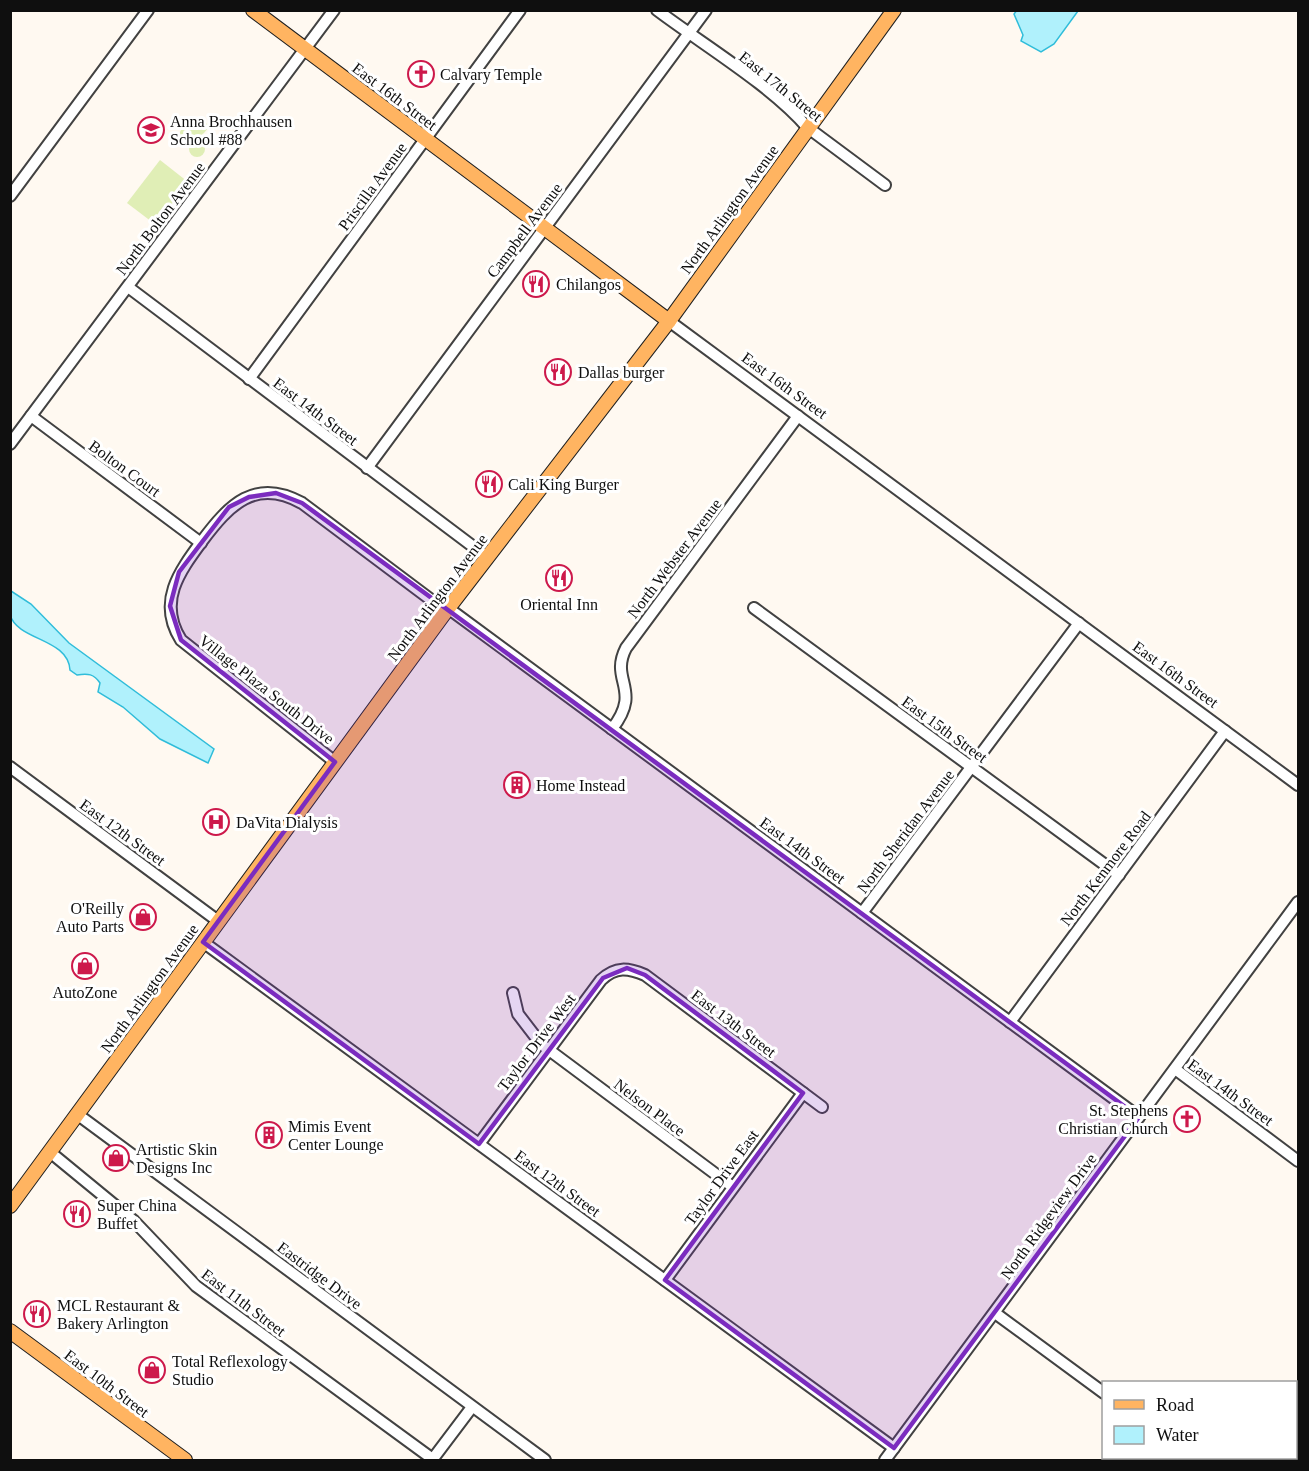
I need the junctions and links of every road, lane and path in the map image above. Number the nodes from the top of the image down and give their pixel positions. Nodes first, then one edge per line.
1 (148, 10) edge
2 (253, 10) edge
3 (334, 10) edge
4 (520, 10) edge
5 (657, 10) edge
6 (706, 10) edge
7 (894, 10) edge
8 (689, 34) junction
9 (305, 49) junction
10 (807, 127) junction
11 (425, 139) junction
12 (885, 185) dead end
13 (10, 196) edge
14 (545, 228) junction
15 (128, 287) junction
16 (669, 321) junction
17 (249, 379) junction
18 (31, 416) junction
19 (798, 416) junction
20 (10, 444) edge
21 (367, 468) junction
22 (201, 543) junction
23 (487, 557) junction
24 (754, 608) dead end
25 (447, 610) junction
26 (1078, 622) junction
27 (612, 729) junction
28 (1225, 731) junction
29 (335, 762) junction
30 (10, 767) edge
31 (972, 767) junction
32 (1299, 785) edge
33 (1119, 874) junction
34 (1299, 902) edge
35 (862, 913) junction
36 (218, 921) junction
37 (203, 942) junction
38 (625, 968) joint
39 (513, 993) dead end
40 (1010, 1022) junction
41 (549, 1050) junction
42 (1175, 1069) junction
43 (802, 1093) junction
44 (822, 1107) dead end
45 (77, 1114) junction
46 (1139, 1117) junction
47 (479, 1144) junction
48 (50, 1152) junction
49 (1299, 1161) edge
50 (733, 1187) junction
51 (10, 1206) edge
52 (664, 1280) junction
53 (994, 1312) junction
54 (10, 1332) edge
55 (1102, 1392) edge
56 (472, 1407) junction
57 (894, 1448) junction
58 (433, 1460) edge
59 (184, 1461) edge
60 (545, 1461) edge
61 (885, 1461) edge

1 - 13 street
2 - 9 main road, East 16th Street
3 - 9 street, North Bolton Avenue
4 - 11 street, Priscilla Avenue
5 - 8 street, East 17th Street
6 - 8 street, Campbell Avenue
7 - 10 main road, North Arlington Avenue
8 - 10 street, East 17th Street
8 - 14 street, Campbell Avenue
9 - 11 main road, East 16th Street
9 - 15 street, North Bolton Avenue
10 - 12 street, East 17th Street
10 - 16 main road, North Arlington Avenue
11 - 14 main road, East 16th Street
11 - 17 street, Priscilla Avenue
14 - 16 main road, East 16th Street
14 - 21 street, Campbell Avenue
15 - 17 street, East 14th Street
15 - 18 street, North Bolton Avenue
16 - 19 street, East 16th Street
16 - 23 main road, North Arlington Avenue
17 - 21 street, East 14th Street
18 - 20 street, North Bolton Avenue
18 - 22 street, Bolton Court
19 - 26 street, East 16th Street
19 - 27 street, North Webster Avenue
21 - 23 street, East 14th Street
22 - 25 street, Village Plaza South Drive
22 - 29 street, Village Plaza South Drive
23 - 25 main road, North Arlington Avenue
24 - 31 street, East 15th Street
25 - 27 street, East 14th Street
25 - 29 main road, North Arlington Avenue
26 - 28 street, East 16th Street
26 - 31 street, North Sheridan Avenue
27 - 35 street, East 14th Street
28 - 32 street, East 16th Street
28 - 33 street, North Kenmore Road
29 - 36 main road, North Arlington Avenue
30 - 36 street, East 12th Street
31 - 33 street, East 15th Street
31 - 35 street, North Sheridan Avenue
33 - 40 street, North Kenmore Road
34 - 42 street, North Ridgeview Drive
35 - 40 street, East 14th Street
36 - 37 main road, North Arlington Avenue
37 - 45 main road, North Arlington Avenue
37 - 47 street, East 12th Street
38 - 41 street, Taylor Drive West
38 - 43 street, East 13th Street
39 - 41 street, Nelson Place
40 - 46 street, East 14th Street
41 - 47 street, Taylor Drive West
41 - 50 street, Nelson Place
42 - 46 street, North Ridgeview Drive
42 - 49 street, East 14th Street
43 - 44 street, East 13th Street
43 - 50 street, Taylor Drive East
45 - 48 main road, North Arlington Avenue
45 - 56 street, Eastridge Drive
46 - 53 street, North Ridgeview Drive
47 - 52 street, East 12th Street
48 - 51 main road, North Arlington Avenue
48 - 58 street, East 11th Street
50 - 52 street, Taylor Drive East
52 - 57 street, East 12th Street
53 - 55 street
53 - 57 street, North Ridgeview Drive
54 - 59 main road, East 10th Street
56 - 58 street
56 - 60 street, Eastridge Drive
57 - 61 street, North Ridgeview Drive

